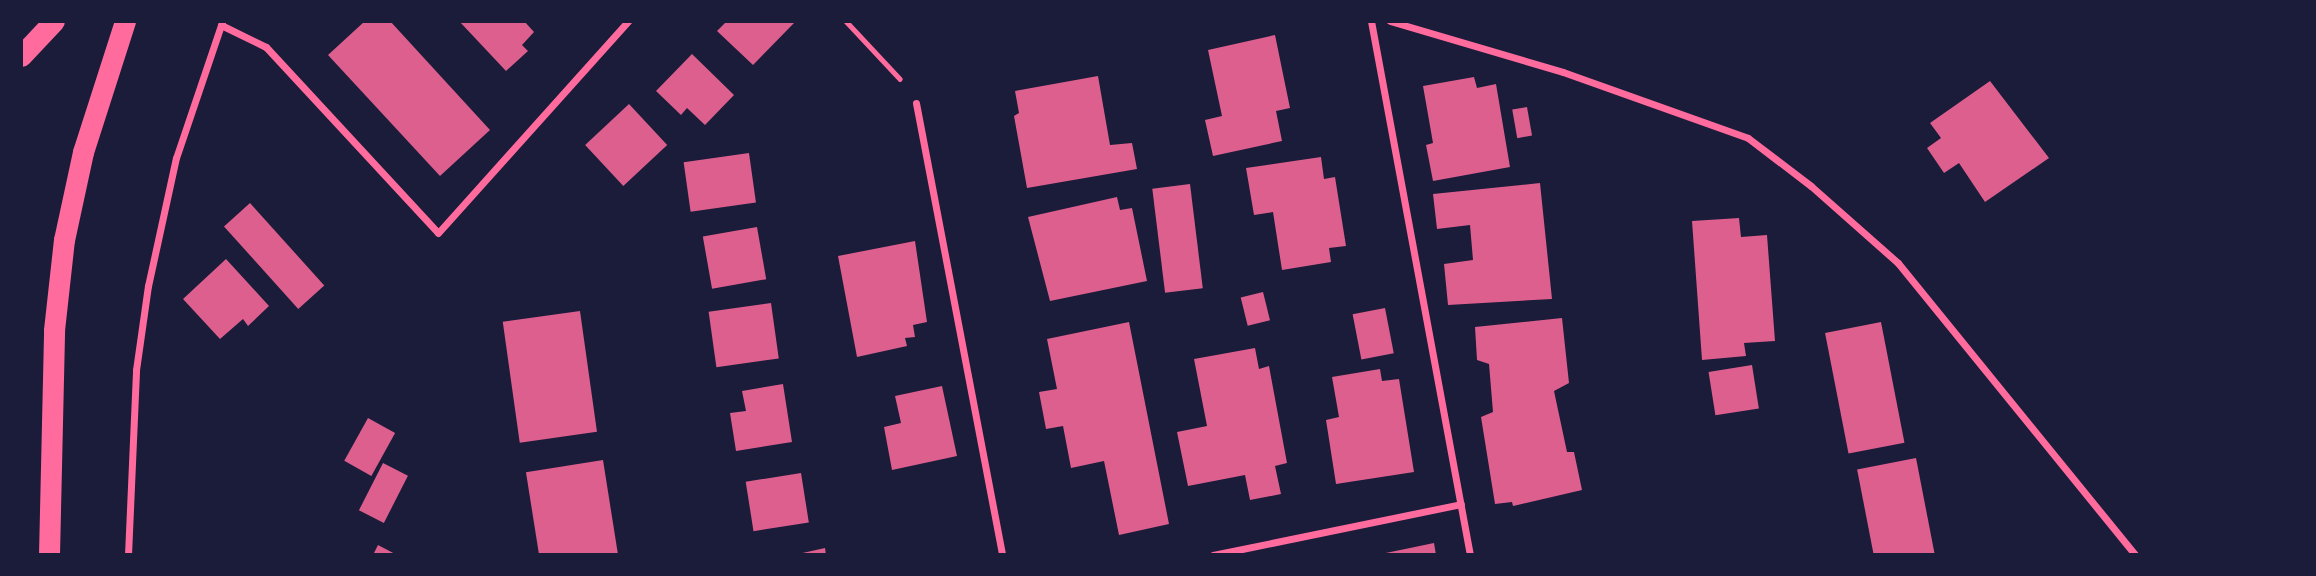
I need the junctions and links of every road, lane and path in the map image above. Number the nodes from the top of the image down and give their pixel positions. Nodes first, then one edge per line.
1 (54, 21) edge
2 (125, 21) edge
3 (628, 21) edge
4 (846, 21) edge
5 (1371, 21) edge
6 (1390, 21) edge
7 (222, 23) edge
8 (21, 57) edge
9 (916, 103) joint
10 (1461, 504) junction
11 (49, 555) edge
12 (128, 555) edge
13 (1002, 555) edge
14 (1213, 555) edge
15 (1470, 555) edge
16 (2135, 555) edge

1 - 8 highway
2 - 11 highway
3 - 7 street
4 - 9 path
5 - 10 street
6 - 16 street
7 - 12 street
9 - 13 street
10 - 14 street
10 - 15 street

